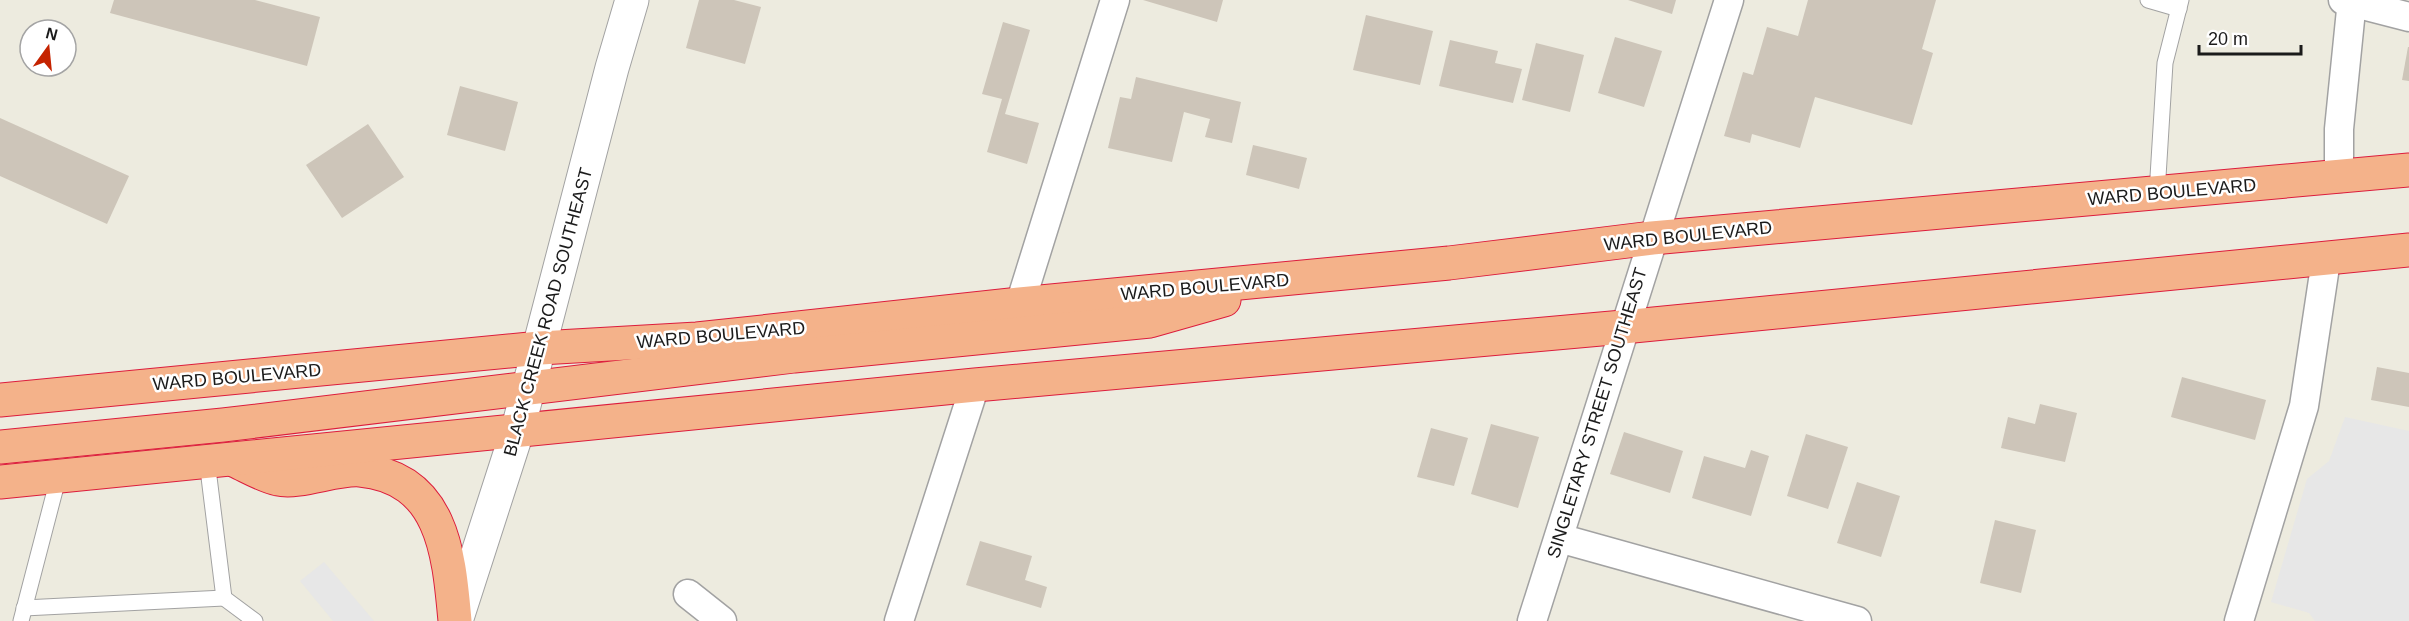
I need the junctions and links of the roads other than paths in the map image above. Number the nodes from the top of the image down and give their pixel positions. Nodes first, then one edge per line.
1 (632, 0) edge
2 (1115, 0) edge
3 (1729, 0) edge
4 (2148, 0) edge
5 (2349, 1) edge
6 (2180, 4) edge
7 (2409, 17) edge
8 (2409, 170) edge
9 (2339, 178) junction
10 (2157, 193) junction
11 (1652, 238) junction
12 (2409, 250) edge
13 (2326, 260) junction
14 (1302, 277) junction
15 (1020, 304) junction
16 (1623, 327) junction
17 (540, 348) junction
18 (975, 385) junction
19 (530, 386) junction
20 (0, 400) edge
21 (517, 432) junction
22 (0, 447) edge
23 (219, 460) junction
24 (59, 475) junction
25 (0, 482) edge
26 (1559, 538) junction
27 (688, 594) dead end
28 (224, 598) junction
29 (23, 615) edge
30 (255, 621) edge
31 (456, 621) edge
32 (722, 621) edge
33 (899, 621) edge
34 (1532, 621) edge
35 (1857, 621) edge
36 (2239, 621) edge

1 - 17 street, BLACK CREEK ROAD SOUTHEAST
2 - 15 street
3 - 11 street, SINGLETARY STREET SOUTHEAST
4 - 6 lane
5 - 7 street
5 - 9 street
6 - 10 lane
8 - 9 highway, WARD BOULEVARD
9 - 10 highway, WARD BOULEVARD
10 - 11 highway, WARD BOULEVARD
11 - 14 highway, WARD BOULEVARD
11 - 16 street, SINGLETARY STREET SOUTHEAST
12 - 13 highway
13 - 16 highway
13 - 36 street
14 - 15 highway, WARD BOULEVARD
14 - 19 highway
15 - 17 highway, WARD BOULEVARD
16 - 18 highway
16 - 26 street, SINGLETARY STREET SOUTHEAST
17 - 19 street, BLACK CREEK ROAD SOUTHEAST
17 - 20 highway, WARD BOULEVARD
18 - 21 highway
18 - 33 street
19 - 21 street, BLACK CREEK ROAD SOUTHEAST
19 - 22 highway
21 - 23 highway
21 - 31 street, BLACK CREEK ROAD SOUTHEAST
23 - 24 highway
23 - 28 lane
23 - 31 highway
24 - 25 highway
24 - 29 lane
26 - 34 street, SINGLETARY STREET SOUTHEAST
26 - 35 street
27 - 32 street
28 - 29 lane
28 - 30 lane

